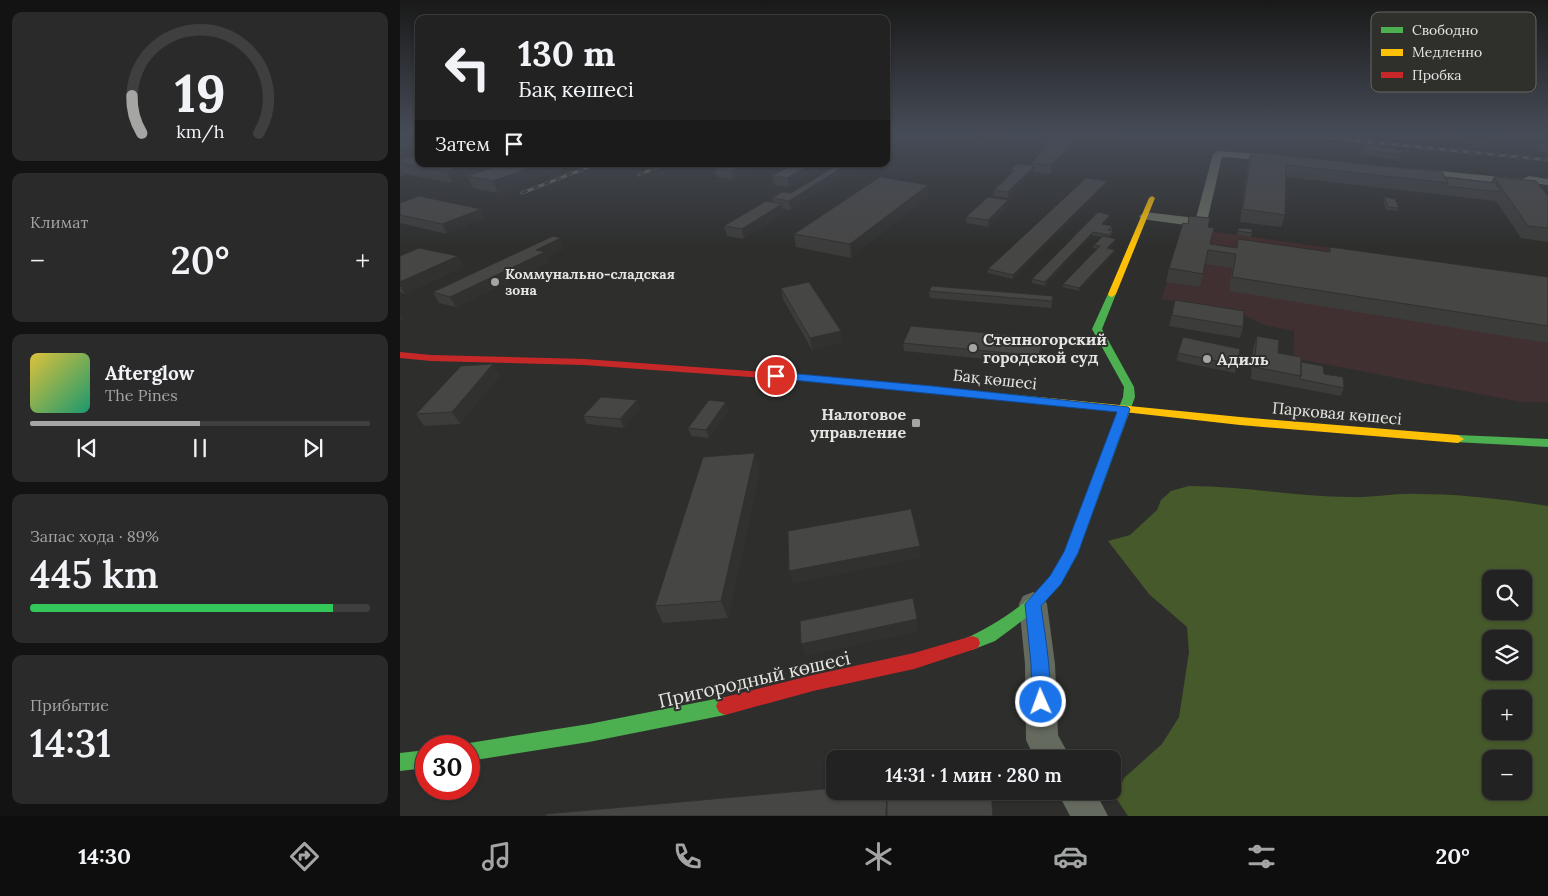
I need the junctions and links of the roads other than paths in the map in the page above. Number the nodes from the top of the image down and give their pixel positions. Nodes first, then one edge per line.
1 (1214, 171) edge
2 (1408, 171) edge
3 (1548, 182) edge
4 (1152, 198) dead end
5 (1145, 216) junction
6 (400, 355) edge
7 (1124, 409) junction
8 (1548, 443) edge
9 (1033, 604) junction
10 (480, 750) edge
11 (1048, 750) edge
12 (415, 760) edge
13 (400, 762) edge
14 (1080, 800) edge
15 (1090, 816) edge

1 - 5 street
2 - 3 street
4 - 5 street
5 - 7 street, Пригородный көшесі
6 - 7 street, Бақ көшесі
7 - 8 street, Парковая көшесі
7 - 9 street, Пригородный көшесі
9 - 10 street, Пригородный көшесі
9 - 11 street
12 - 13 street
14 - 15 street

